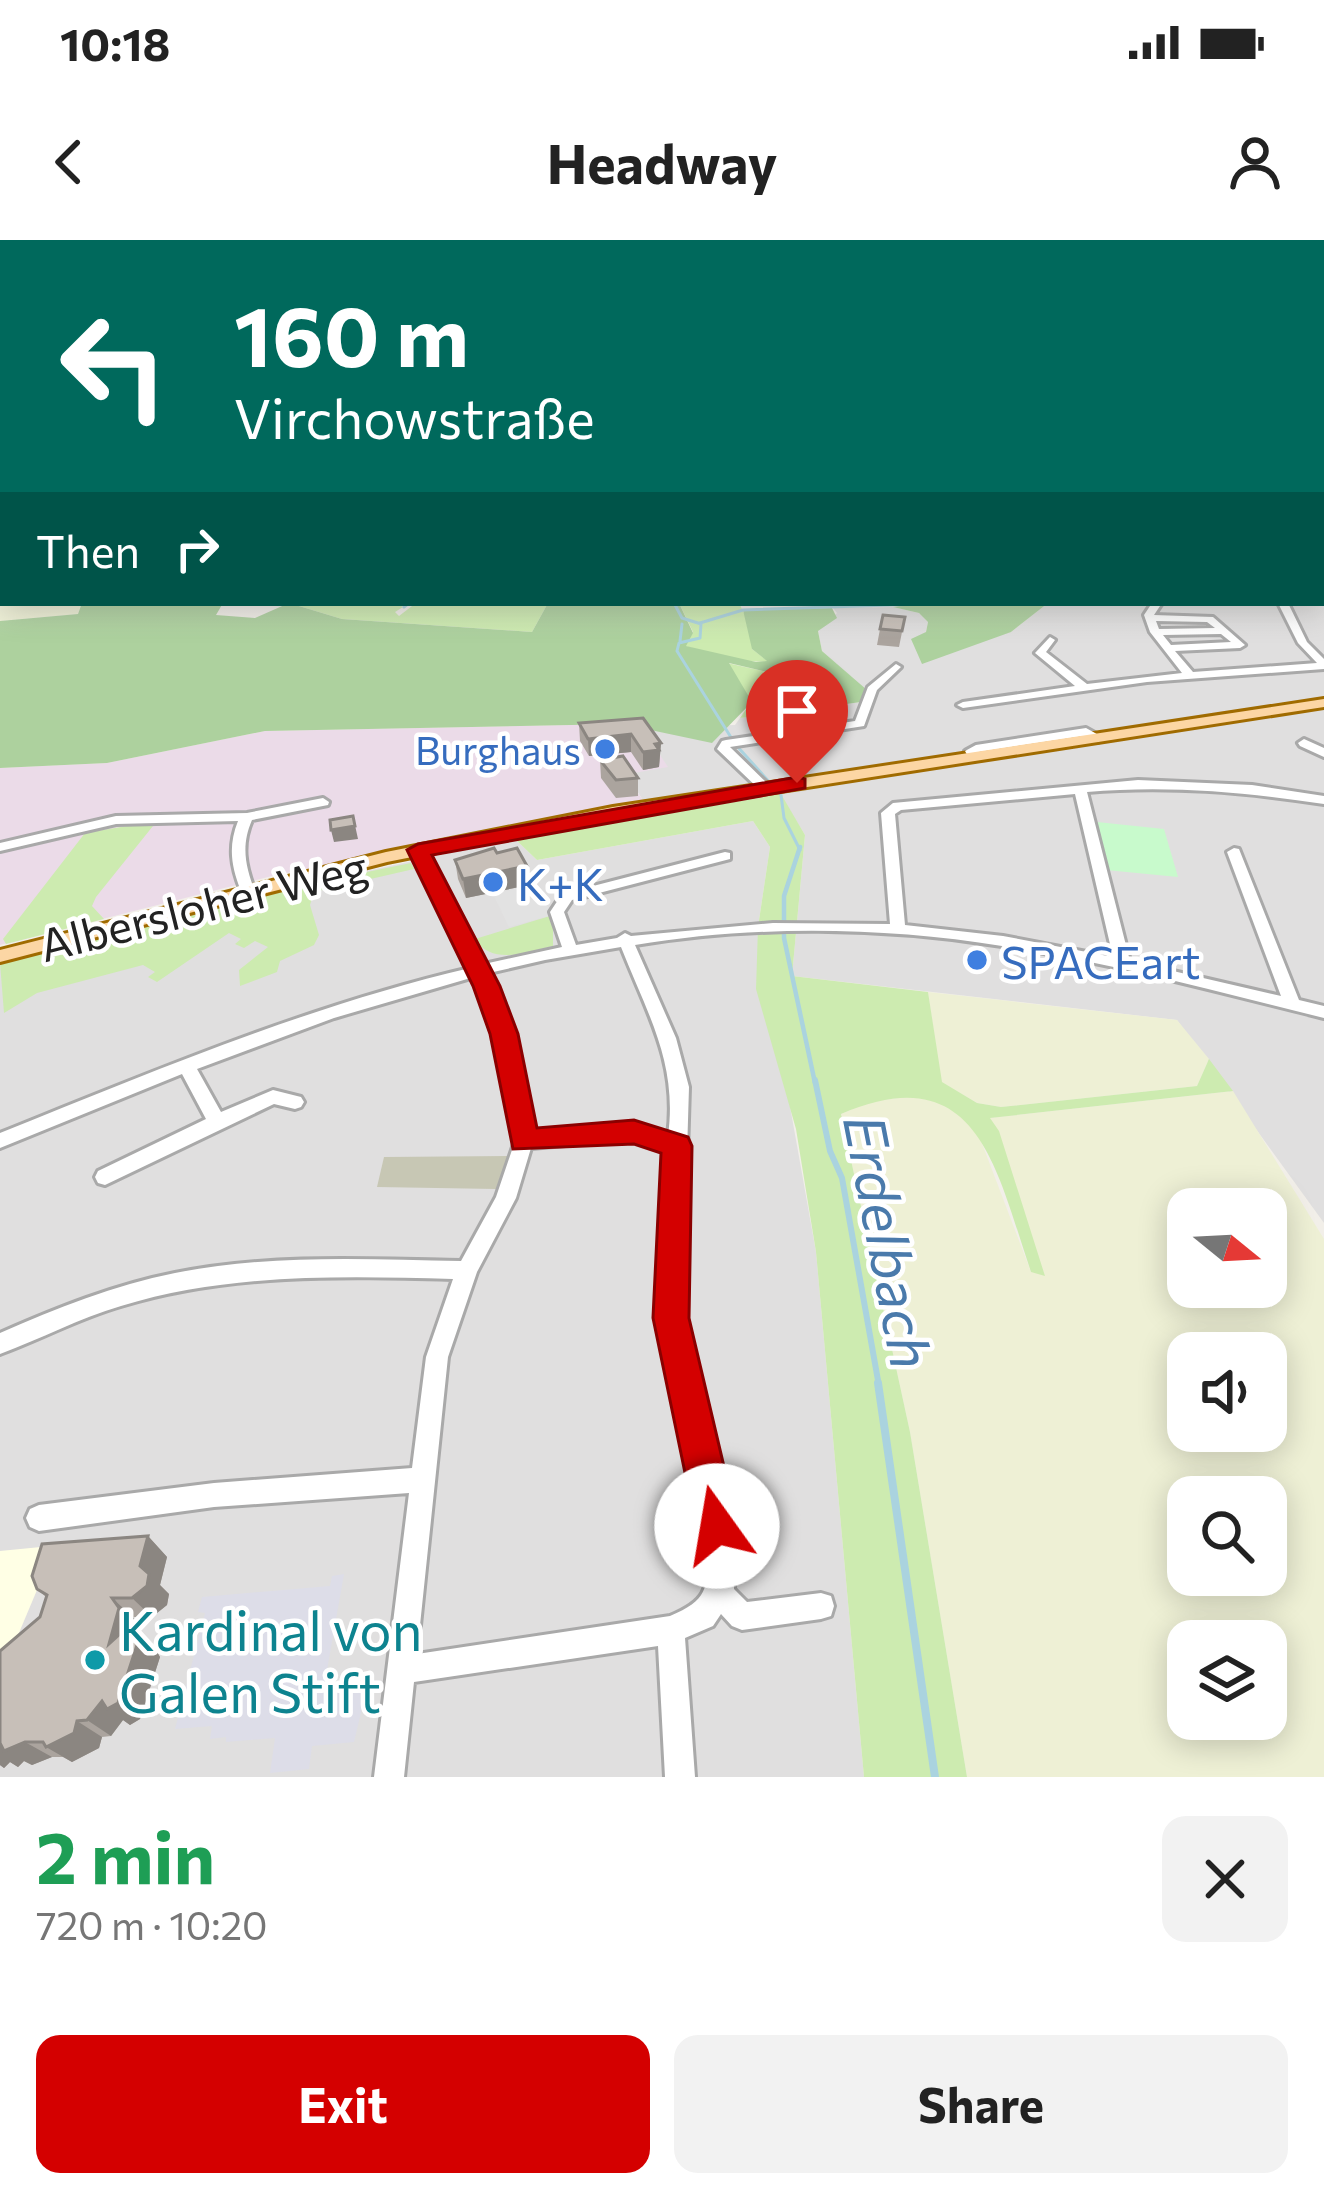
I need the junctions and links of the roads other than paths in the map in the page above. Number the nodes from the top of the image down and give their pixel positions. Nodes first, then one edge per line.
1 (1155, 606) edge
2 (1284, 606) edge
3 (1149, 618) junction
4 (1224, 631) junction
5 (1155, 632) junction
6 (1050, 640) dead end
7 (1168, 649) junction
8 (1324, 665) edge
9 (896, 667) dead end
10 (1190, 676) junction
11 (1085, 688) junction
12 (1324, 704) edge
13 (963, 705) dead end
14 (1304, 743) dead end
15 (1324, 753) edge
16 (771, 787) junction
17 (1080, 788) junction
18 (1324, 800) edge
19 (323, 802) dead end
20 (247, 818) junction
21 (0, 848) edge
22 (418, 850) junction
23 (1234, 852) dead end
24 (725, 856) dead end
25 (248, 891) junction
26 (898, 929) junction
27 (625, 938) junction
28 (569, 946) junction
29 (0, 956) edge
30 (1123, 966) junction
31 (478, 967) junction
32 (1292, 1004) junction
33 (1324, 1012) edge
34 (186, 1065) junction
35 (295, 1102) dead end
36 (217, 1122) junction
37 (0, 1141) edge
38 (524, 1141) junction
39 (676, 1146) junction
40 (105, 1177) dead end
41 (467, 1270) junction
42 (0, 1344) edge
43 (422, 1480) junction
44 (39, 1518) dead end
45 (720, 1594) junction
46 (821, 1606) dead end
47 (671, 1630) junction
48 (401, 1670) junction
49 (389, 1777) edge
50 (680, 1777) edge

1 - 3 street
2 - 8 street
3 - 4 street
3 - 5 street
4 - 5 street
4 - 7 street
5 - 7 street
6 - 11 street
7 - 10 street
8 - 10 street
9 - 16 street
10 - 11 street
11 - 13 street
12 - 16 main road, Albersloher Weg
14 - 15 street
16 - 22 main road, Albersloher Weg
17 - 18 street
17 - 26 street
17 - 30 street
19 - 20 street
20 - 21 street
20 - 25 street
22 - 25 main road, Albersloher Weg
22 - 31 street
23 - 32 street
24 - 28 street
25 - 29 main road, Albersloher Weg
26 - 27 street
26 - 30 street
27 - 28 street
27 - 39 street
28 - 31 street
30 - 32 street
31 - 34 street
31 - 38 street
32 - 33 street
34 - 36 street
34 - 37 street
35 - 36 street
36 - 40 street
38 - 39 street
38 - 41 street
39 - 45 street
41 - 42 street
41 - 43 street
43 - 44 street
43 - 48 street
45 - 46 street
45 - 47 street
47 - 48 street
47 - 50 street
48 - 49 street

